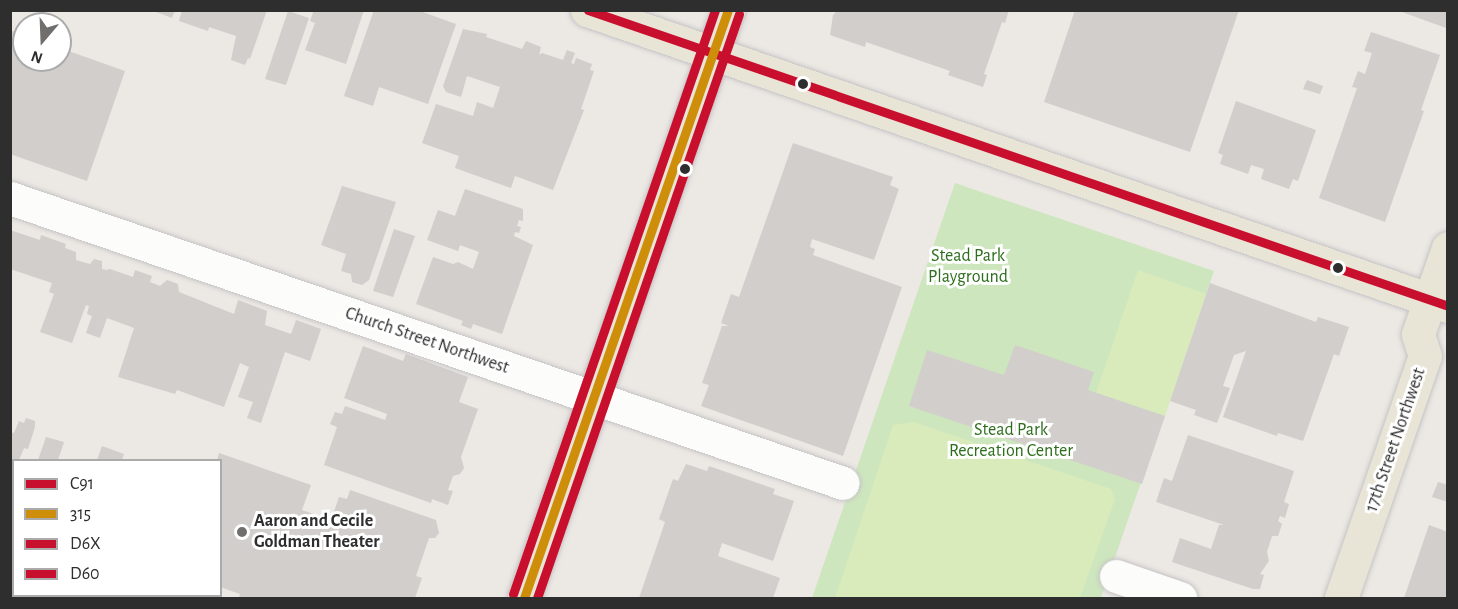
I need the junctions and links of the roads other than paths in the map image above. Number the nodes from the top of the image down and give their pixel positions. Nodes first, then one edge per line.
1 (588, 10) edge
2 (728, 10) edge
3 (713, 54) junction
4 (10, 198) edge
5 (1448, 248) edge
6 (1439, 303) edge
7 (593, 398) junction
8 (843, 483) dead end
9 (1116, 576) dead end
10 (524, 598) edge
11 (1180, 598) edge
12 (1341, 598) edge

1 - 3 main road
2 - 3 main road
3 - 6 main road
3 - 7 main road
4 - 7 street, Church Street Northwest
5 - 6 main road, 17th Street Northwest
6 - 12 main road, 17th Street Northwest
7 - 8 street, Church Street Northwest
7 - 10 main road
9 - 11 street

